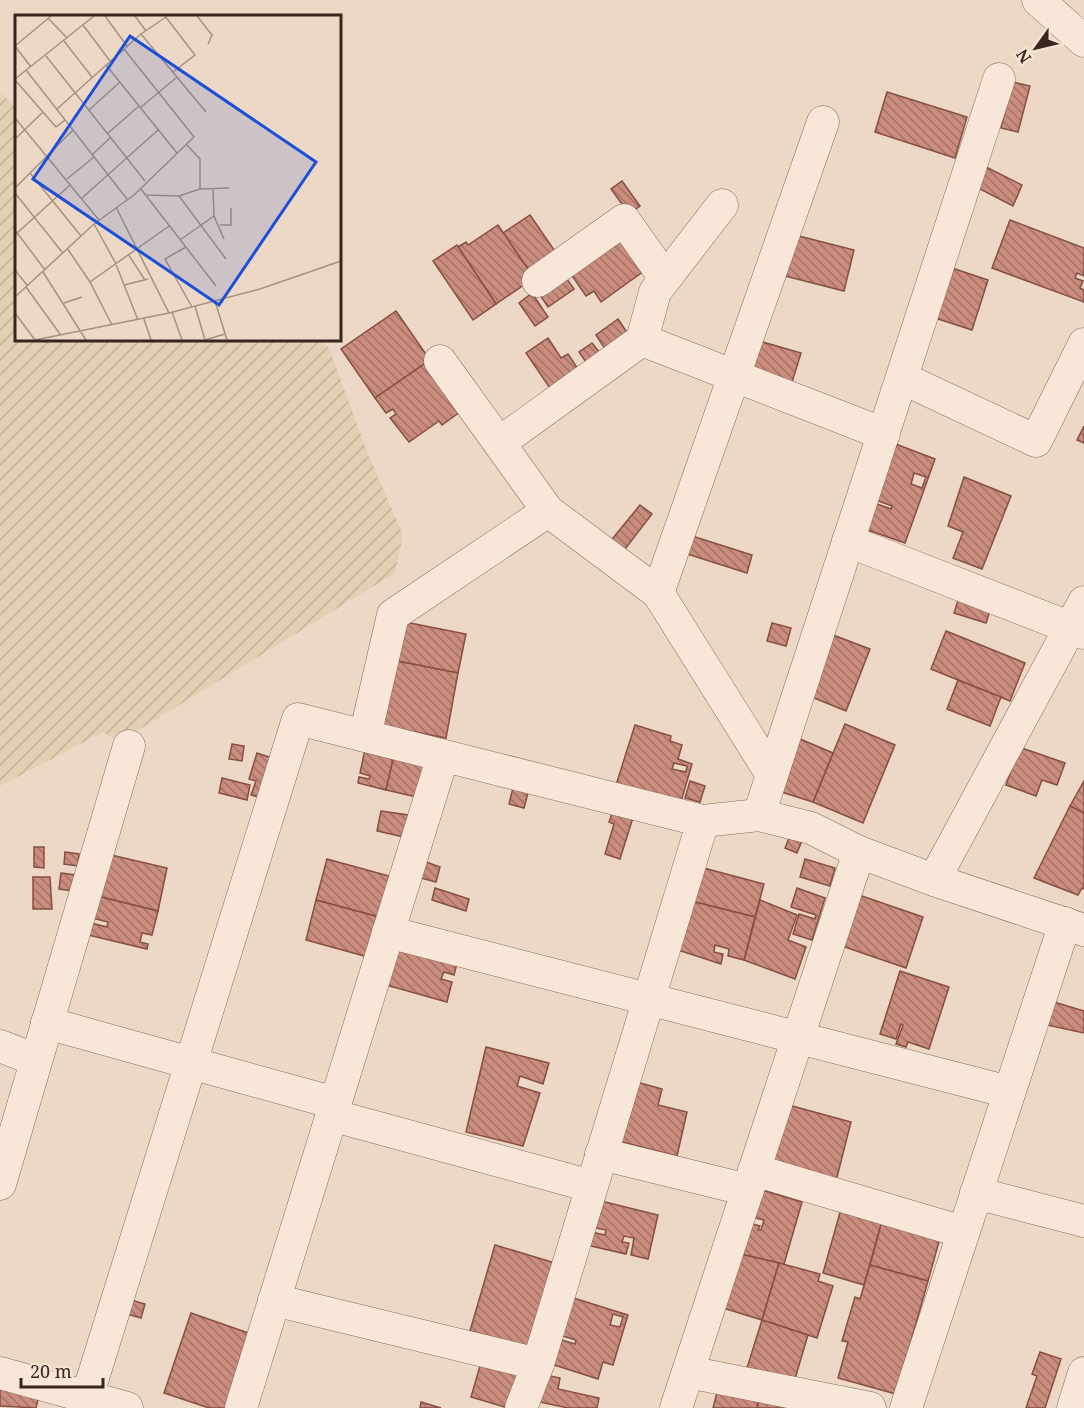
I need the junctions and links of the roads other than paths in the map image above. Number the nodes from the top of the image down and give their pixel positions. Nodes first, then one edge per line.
1 (1038, 0) edge
2 (1082, 34) edge
3 (999, 79) dead end
4 (823, 122) dead end
5 (722, 205) dead end
6 (665, 278) junction
7 (538, 281) dead end
8 (642, 340) junction
9 (1084, 344) edge
10 (440, 361) dead end
11 (734, 375) junction
12 (902, 378) junction
13 (884, 434) junction
14 (499, 442) junction
15 (548, 511) junction
16 (848, 541) junction
17 (658, 593) junction
18 (1079, 621) edge
19 (365, 736) junction
20 (129, 746) dead end
21 (443, 756) junction
22 (772, 775) junction
23 (759, 815) junction
24 (703, 821) junction
25 (858, 852) junction
26 (934, 880) junction
27 (1074, 926) edge
28 (388, 932) junction
29 (648, 1000) junction
30 (47, 1023) junction
31 (798, 1038) junction
32 (0, 1046) edge
33 (36, 1060) junction
34 (192, 1063) junction
35 (1009, 1092) junction
36 (333, 1109) junction
37 (601, 1154) junction
38 (751, 1180) junction
39 (0, 1184) edge
40 (591, 1186) junction
41 (976, 1193) junction
42 (1084, 1221) edge
43 (963, 1232) junction
44 (274, 1300) junction
45 (538, 1364) junction
46 (688, 1372) junction
47 (1084, 1372) edge
48 (0, 1374) edge
49 (66, 1398) edge
50 (127, 1408) edge
51 (241, 1408) edge
52 (521, 1408) edge
53 (676, 1408) edge
54 (870, 1408) edge
55 (906, 1408) edge
56 (1073, 1408) edge

1 - 2 street
3 - 12 street
4 - 11 street
5 - 6 street
6 - 7 street
6 - 8 street
8 - 11 street
8 - 14 street
9 - 12 street
10 - 14 street
11 - 13 street
11 - 17 street
12 - 13 street
13 - 16 street
14 - 15 street
15 - 17 street
15 - 19 street
16 - 18 street
16 - 22 street
17 - 22 street
18 - 26 street
19 - 21 street
19 - 34 street
20 - 30 street
21 - 24 street
21 - 28 street
22 - 23 street
23 - 24 street
23 - 25 street
24 - 29 street
25 - 26 street
25 - 31 street
26 - 27 street
27 - 35 street
28 - 29 street
28 - 36 street
29 - 31 street
29 - 37 street
30 - 33 street
30 - 34 street
31 - 35 street
31 - 38 street
32 - 33 street
33 - 39 street
34 - 36 street
34 - 49 street
35 - 41 street
36 - 40 street
36 - 44 street
37 - 38 street
37 - 40 street
38 - 43 street
38 - 46 street
40 - 45 street
41 - 42 street
41 - 43 street
43 - 55 street
44 - 45 street
44 - 51 street
45 - 52 street
46 - 53 street
46 - 54 street
47 - 56 street
48 - 49 street
49 - 50 street

